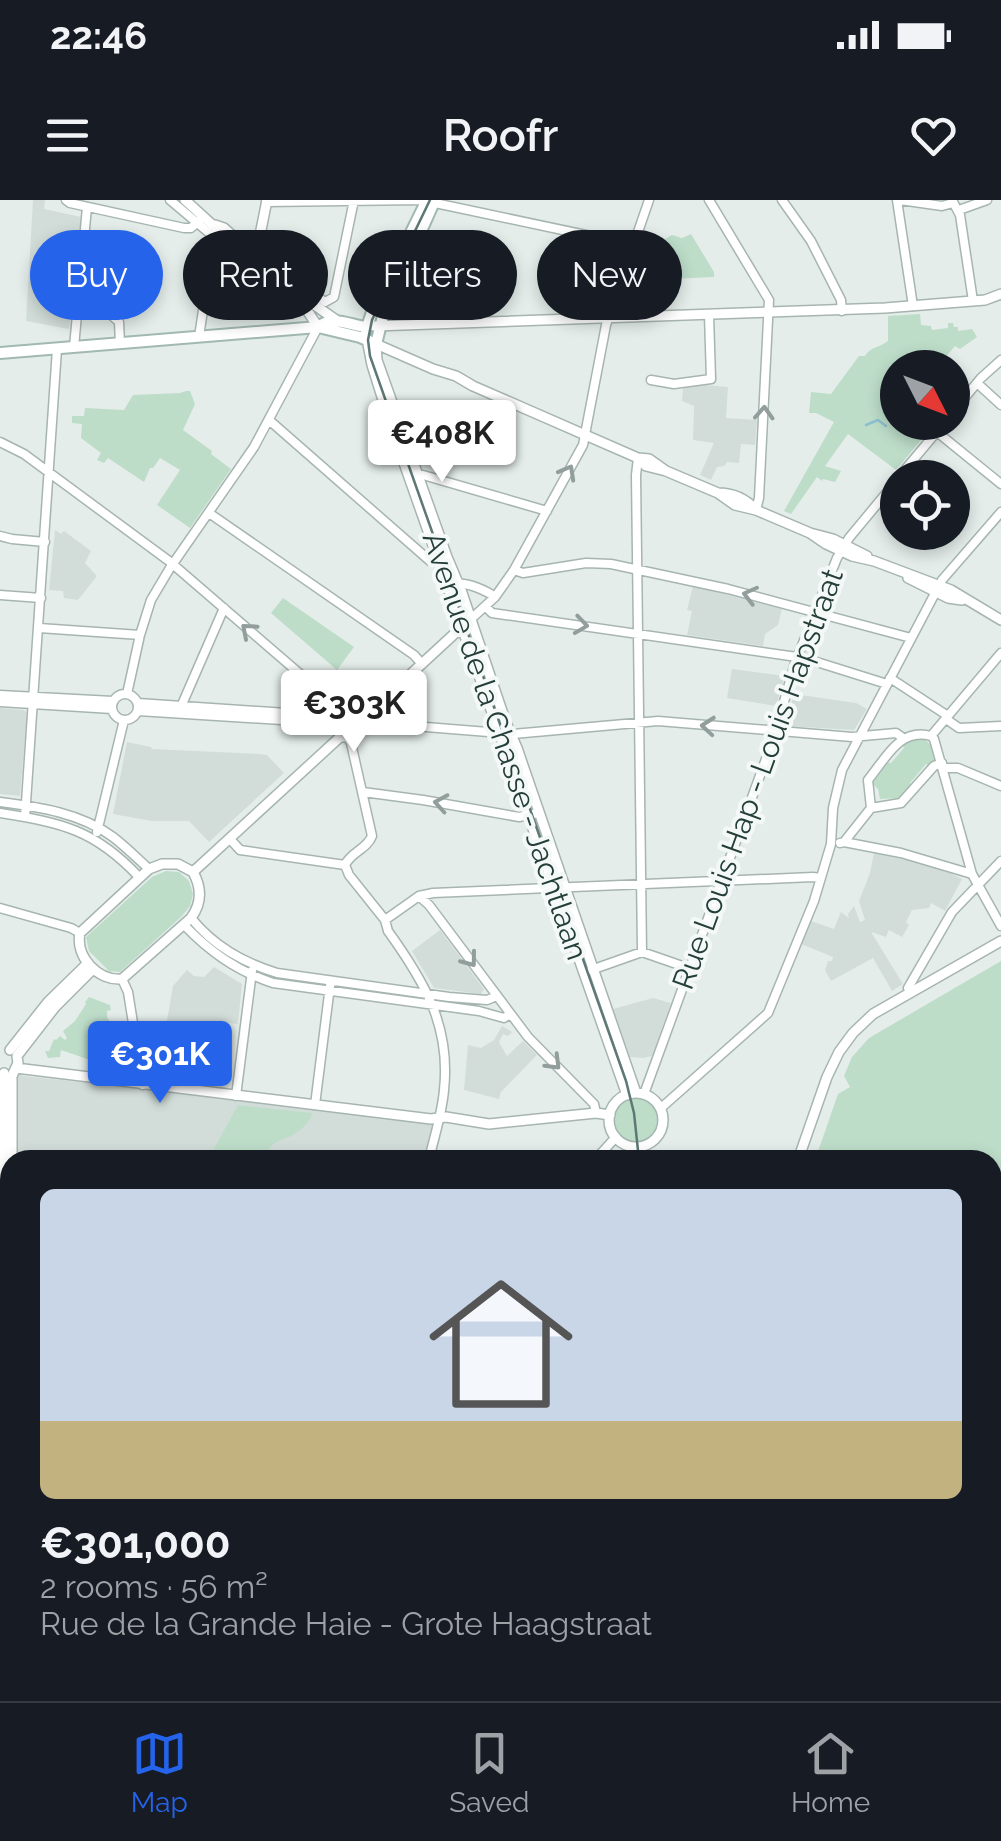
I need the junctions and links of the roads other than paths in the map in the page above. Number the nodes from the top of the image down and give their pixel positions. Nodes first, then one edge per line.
1 (170, 200) edge
2 (188, 200) edge
3 (649, 200) edge
4 (709, 200) edge
5 (782, 200) edge
6 (898, 200) edge
7 (988, 200) edge
8 (267, 201) edge
9 (354, 201) edge
10 (431, 201) edge
11 (68, 202) edge
12 (955, 204) edge
13 (87, 207) junction
14 (200, 219) junction
15 (217, 230) edge
16 (259, 230) edge
17 (564, 230) edge
18 (638, 230) edge
19 (996, 296) edge
20 (328, 300) edge
21 (973, 301) junction
22 (914, 306) junction
23 (842, 310) junction
24 (769, 313) junction
25 (328, 314) edge
26 (709, 315) junction
27 (682, 316) edge
28 (116, 320) edge
29 (202, 320) edge
30 (313, 320) edge
31 (336, 320) junction
32 (578, 320) edge
33 (608, 320) edge
34 (318, 327) junction
35 (372, 334) junction
36 (199, 337) junction
37 (120, 344) junction
38 (74, 348) junction
39 (56, 349) junction
40 (0, 353) edge
41 (1001, 360) edge
42 (651, 380) dead end
43 (977, 383) junction
44 (970, 391) edge
45 (1001, 404) edge
46 (270, 420) junction
47 (585, 435) junction
48 (930, 440) edge
49 (947, 440) edge
50 (0, 442) edge
51 (638, 458) junction
52 (913, 460) edge
53 (50, 472) junction
54 (414, 476) junction
55 (1001, 484) edge
56 (880, 501) edge
57 (547, 510) junction
58 (756, 510) junction
59 (1001, 512) edge
60 (209, 513) junction
61 (0, 537) edge
62 (45, 542) junction
63 (843, 548) junction
64 (443, 558) junction
65 (173, 564) junction
66 (638, 569) junction
67 (514, 570) junction
68 (458, 584) junction
69 (937, 589) junction
70 (0, 595) edge
71 (495, 597) junction
72 (41, 598) junction
73 (486, 607) junction
74 (224, 608) junction
75 (816, 611) junction
76 (997, 615) edge
77 (471, 619) junction
78 (462, 627) junction
79 (39, 628) junction
80 (638, 634) junction
81 (140, 636) junction
82 (911, 638) junction
83 (1001, 652) edge
84 (798, 657) junction
85 (422, 664) junction
86 (889, 681) junction
87 (127, 694) junction
88 (0, 698) edge
89 (34, 701) junction
90 (112, 705) junction
91 (138, 707) junction
92 (180, 710) junction
93 (947, 718) junction
94 (124, 720) junction
95 (640, 723) junction
96 (350, 725) junction
97 (1001, 726) edge
98 (776, 732) junction
99 (505, 734) junction
100 (860, 736) junction
101 (931, 736) junction
102 (903, 738) junction
103 (942, 766) junction
104 (1001, 786) edge
105 (363, 792) junction
106 (0, 802) edge
107 (27, 806) junction
108 (872, 808) junction
109 (0, 813) edge
110 (534, 814) junction
111 (26, 817) junction
112 (99, 828) junction
113 (94, 838) junction
114 (230, 839) junction
115 (844, 842) junction
116 (831, 844) junction
117 (1001, 861) edge
118 (344, 865) junction
119 (148, 870) junction
120 (193, 872) junction
121 (972, 874) junction
122 (140, 878) junction
123 (820, 878) junction
124 (723, 881) junction
125 (641, 885) junction
126 (978, 885) junction
127 (559, 888) junction
128 (419, 896) junction
129 (0, 908) edge
130 (385, 920) junction
131 (187, 921) junction
132 (1001, 926) edge
133 (80, 932) junction
134 (1001, 941) edge
135 (642, 952) junction
136 (91, 966) junction
137 (691, 969) junction
138 (252, 971) junction
139 (589, 971) junction
140 (122, 979) junction
141 (330, 986) junction
142 (910, 992) junction
143 (428, 994) junction
144 (497, 996) junction
145 (433, 1005) junction
146 (510, 1014) junction
147 (9, 1052) edge
148 (8, 1071) edge
149 (143, 1085) junction
150 (636, 1094) junction
151 (236, 1096) junction
152 (8, 1102) junction
153 (315, 1105) junction
154 (661, 1108) junction
155 (596, 1113) junction
156 (610, 1116) junction
157 (439, 1118) junction
158 (616, 1137) junction
159 (5, 1150) edge
160 (11, 1150) edge
161 (431, 1150) edge
162 (604, 1150) edge
163 (635, 1150) edge
164 (641, 1150) edge
165 (801, 1150) edge

1 - 14 street
2 - 14 street
3 - 18 street
4 - 24 street
5 - 23 street
6 - 12 street
6 - 22 street
7 - 12 street
8 - 9 street
8 - 16 street
9 - 10 street
9 - 20 street
10 - 17 street
10 - 35 main road
11 - 13 street
12 - 21 street
13 - 14 street
13 - 38 street
14 - 15 street
19 - 21 street
21 - 22 street
22 - 23 street
23 - 24 street
24 - 26 street
58 -> 24 street
25 - 31 street
26 - 27 street
26 - 42 street
28 - 37 street
29 - 36 street
30 - 34 street
31 - 34 main road
31 - 35 main road
32 - 35 street
33 - 47 street
34 - 35 main road
34 - 36 main road
34 - 46 street
35 - 47 street
35 - 54 street, Avenue de la Chasse - Jachtlaan
36 - 37 main road
37 - 38 main road
38 - 39 main road
39 - 40 main road
39 - 53 street
41 - 43 street
43 - 44 street
43 - 45 street
46 - 60 street
46 - 64 street
47 - 51 street
57 -> 47 street
48 - 52 street, Rue Louis Hap - Louis Hapstraat
49 - 55 street
50 - 53 street
51 - 58 street
51 - 66 street
53 - 62 street
53 - 65 street
54 - 57 street
54 - 64 street, Avenue de la Chasse - Jachtlaan
56 - 63 street, Rue Louis Hap - Louis Hapstraat
57 - 67 street
58 - 63 street
59 - 69 street
60 - 65 street
60 - 85 street
61 - 62 street
62 - 72 street
63 - 69 street
63 - 75 street, Rue Louis Hap - Louis Hapstraat
64 - 68 street, Avenue de la Chasse - Jachtlaan
64 - 78 street, Avenue de la Chasse - Jachtlaan
65 - 74 street
65 - 81 street
66 - 67 street
75 -> 66 street
66 - 80 street
67 - 71 street
68 - 71 street
68 - 77 street, Avenue de la Chasse - Jachtlaan
69 - 76 street
69 - 82 street
70 - 72 street
71 - 73 street
72 - 79 street
73 - 77 street
73 -> 80 street
74 - 92 street
96 -> 74 street
75 - 82 street
75 - 84 street, Rue Louis Hap - Louis Hapstraat
77 - 78 street
77 - 99 street, Avenue de la Chasse - Jachtlaan
78 - 85 street
78 - 99 street, Avenue de la Chasse - Jachtlaan
79 - 81 street
79 - 89 street
80 - 84 street
80 - 95 street
81 - 87 street
82 - 86 street
83 - 93 street
84 - 86 street
84 - 98 street, Rue Louis Hap - Louis Hapstraat
85 - 96 street
86 - 93 street
86 - 100 street
87 - 90 street
87 - 91 street
88 - 89 street
89 - 90 street
89 - 107 street
90 - 94 street
91 - 92 street
91 - 94 street
92 - 96 street
93 - 97 street
93 - 101 street
94 - 112 street
98 -> 95 street
95 - 99 street
95 - 125 street
96 - 99 street
96 - 105 street
96 - 114 street
98 - 100 street
98 - 124 street, Rue Louis Hap - Louis Hapstraat
99 - 110 street, Avenue de la Chasse - Jachtlaan
100 - 102 street
100 - 116 street
101 - 102 street
101 - 103 street
102 - 108 street
103 - 104 street
103 - 108 street
103 - 121 street
110 -> 105 street
105 - 118 street
106 - 107 street
107 - 111 street
107 - 112 street
108 - 115 street
109 - 111 street
110 - 127 street, Avenue de la Chasse - Jachtlaan
111 - 113 street
112 - 113 street
112 - 119 street
113 - 122 street
114 - 118 street
114 - 120 street
115 - 116 street
115 - 121 street
116 - 123 street
117 - 126 street
118 - 130 street
119 - 120 street
119 - 122 street
120 - 131 street
121 - 126 street
122 - 133 street
123 - 124 street
123 - 154 street
124 - 125 street
124 - 137 street, Rue Louis Hap - Louis Hapstraat
125 - 127 street
125 - 135 street
126 - 132 street
126 - 142 street
127 - 128 street
127 - 139 street, Avenue de la Chasse - Jachtlaan
128 - 130 street
128 -> 144 street
129 - 133 street
130 - 143 street
131 - 138 street
131 - 140 street
133 - 136 street
134 - 142 street
135 - 137 street
135 - 139 street
136 - 140 street
136 - 147 street
137 - 150 street, Rue Louis Hap - Louis Hapstraat
138 - 141 street
138 - 151 street
139 - 150 street, Avenue de la Chasse - Jachtlaan
140 - 149 street
141 - 143 street
141 - 145 street
141 - 153 street
142 - 165 street
143 - 144 street
143 - 145 street
144 - 146 street
145 - 146 street
145 - 157 street
146 -> 155 street
147 - 148 street
148 - 149 street
148 - 152 street
149 - 151 street
150 - 154 street
150 - 156 street
151 - 153 street
152 - 159 street
152 - 160 street
153 - 157 street
154 - 164 street
155 - 156 street
155 - 157 street
156 - 158 street
157 - 161 street
158 - 162 street
158 - 163 street

